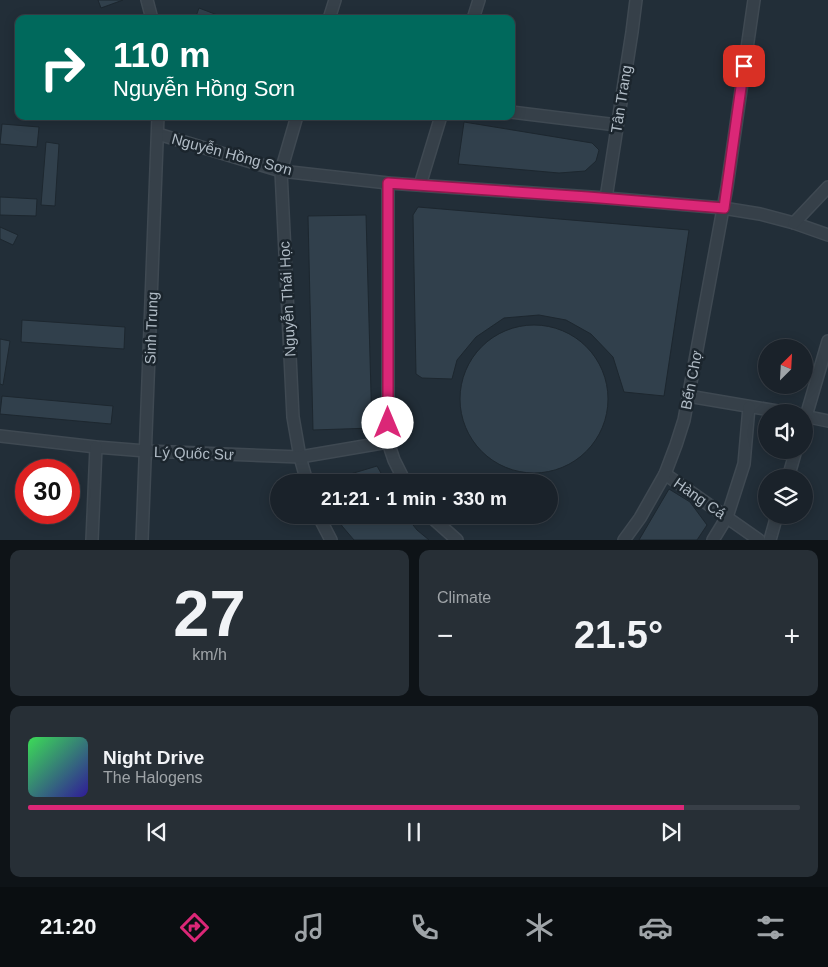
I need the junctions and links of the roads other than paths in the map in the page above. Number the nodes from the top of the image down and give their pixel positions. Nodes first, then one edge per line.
1 (147, 0) edge
2 (335, 0) edge
3 (479, 0) edge
4 (636, 0) edge
5 (754, 0) edge
6 (151, 15) edge
7 (329, 15) edge
8 (474, 15) edge
9 (515, 112) edge
10 (158, 120) edge
11 (296, 120) edge
12 (440, 120) edge
13 (617, 125) junction
14 (158, 134) junction
15 (281, 171) junction
16 (388, 183) junction
17 (420, 185) junction
18 (828, 187) edge
19 (606, 198) junction
20 (724, 208) junction
21 (794, 223) junction
22 (828, 235) edge
23 (828, 341) edge
24 (688, 396) junction
25 (809, 404) edge
26 (749, 406) junction
27 (758, 408) edge
28 (813, 419) edge
29 (828, 420) edge
30 (0, 436) edge
31 (388, 442) junction
32 (96, 447) junction
33 (146, 451) junction
34 (300, 457) junction
35 (304, 474) edge
36 (401, 474) edge
37 (665, 474) junction
38 (727, 517) junction
39 (323, 524) edge
40 (438, 524) edge
41 (774, 524) edge
42 (92, 540) edge
43 (142, 540) edge
44 (331, 540) edge
45 (457, 540) edge
46 (624, 540) edge
47 (713, 540) edge
48 (759, 540) edge
49 (770, 540) edge

1 - 6 street
2 - 7 street
3 - 8 street
4 - 13 street, Tân Trang
5 - 20 street, Bến Chợ
9 - 13 street
10 - 14 street, Sinh Trung
11 - 15 street, Nguyễn Thái Học
12 - 17 street
13 - 19 street, Tân Trang
14 - 15 street, Nguyễn Hồng Sơn
14 - 33 street, Sinh Trung
15 - 16 street, Nguyễn Hồng Sơn
15 - 34 street, Nguyễn Thái Học
16 - 17 street, Nguyễn Hồng Sơn
16 - 31 street
17 - 19 street, Nguyễn Hồng Sơn
18 - 21 street
19 - 20 street, Nguyễn Hồng Sơn
20 - 21 street, Nguyễn Hồng Sơn
20 - 24 street, Bến Chợ
21 - 22 street, Nguyễn Hồng Sơn
23 - 25 street
24 - 26 street
24 - 37 street, Bến Chợ
26 - 27 street
26 - 38 street
28 - 29 street
30 - 32 street, Lý Quốc Sư
31 - 34 street, Lý Quốc Sư
31 - 36 street
32 - 33 street, Lý Quốc Sư
32 - 42 street
33 - 34 street, Lý Quốc Sư
33 - 43 street, Sinh Trung
34 - 35 street, Nguyễn Thái Học
37 - 38 street, Hàng Cá
37 - 46 street, Bến Chợ
38 - 47 street
38 - 48 street, Hàng Cá
39 - 44 street
40 - 45 street
41 - 49 street

